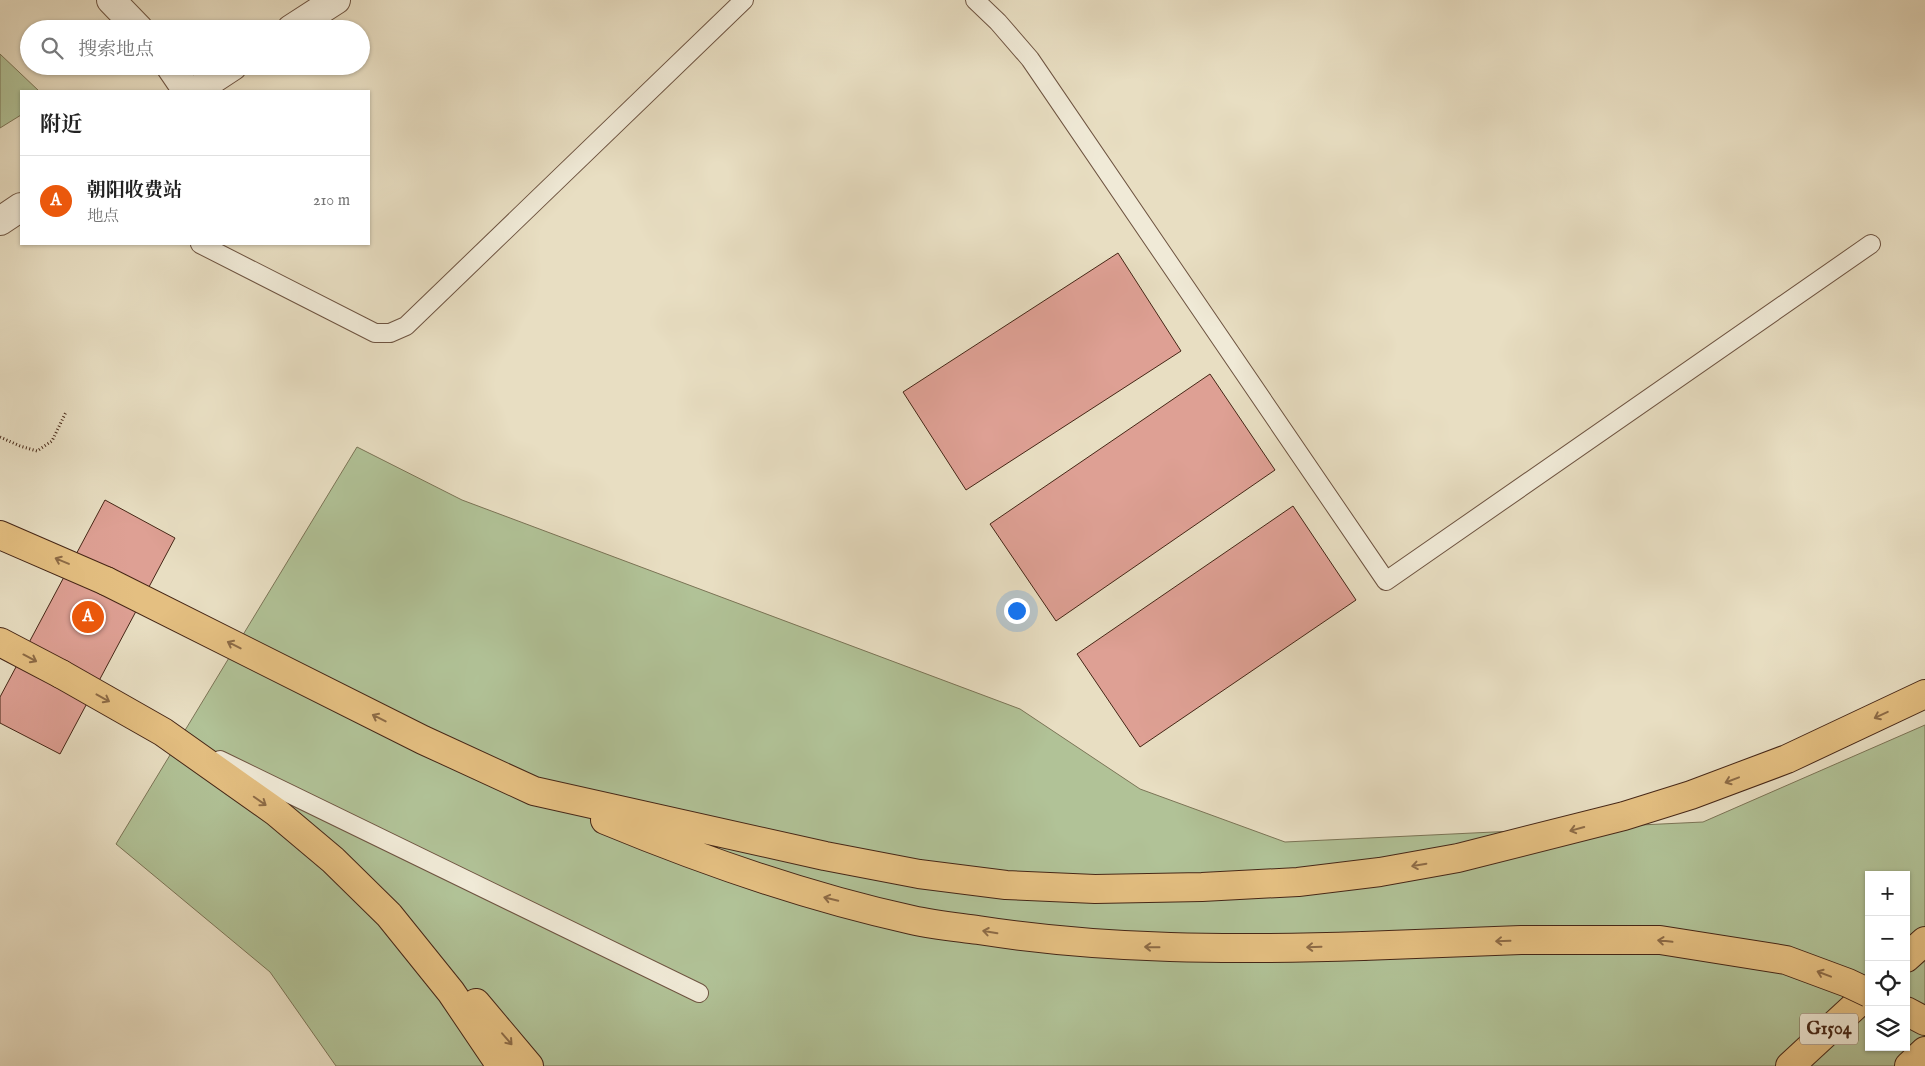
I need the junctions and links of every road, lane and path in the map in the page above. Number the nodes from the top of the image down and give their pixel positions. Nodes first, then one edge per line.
1 (111, 0) edge
2 (336, 0) edge
3 (744, 0) edge
4 (975, 0) edge
5 (130, 20) edge
6 (305, 20) edge
7 (176, 75) edge
8 (219, 75) edge
9 (186, 90) edge
10 (197, 90) edge
11 (20, 208) edge
12 (0, 221) edge
13 (1871, 244) dead end
14 (202, 245) edge
15 (66, 412) dead end
16 (0, 436) edge
17 (0, 535) edge
18 (0, 642) edge
19 (1925, 694) edge
20 (163, 732) junction
21 (534, 791) junction
22 (389, 915) junction
23 (1925, 941) edge
24 (1910, 954) edge
25 (1865, 991) edge
26 (699, 993) dead end
27 (1865, 997) edge
28 (1910, 1013) edge
29 (1925, 1021) edge
30 (1925, 1052) edge
31 (501, 1066) edge
32 (529, 1066) edge
33 (1790, 1066) edge
34 (1909, 1066) edge

1 - 5 street
2 - 6 street
3 - 14 lane
4 - 13 lane
7 - 9 street
8 - 10 street
11 - 12 street
15 - 16 path
21 -> 17 highway
18 -> 20 highway
19 -> 21 highway
20 -> 22 highway
20 - 26 lane
25 -> 21 highway, bridge
22 - 31 highway
22 -> 32 highway
23 - 24 highway
27 - 33 highway, G1504
28 - 29 highway
30 - 34 highway

